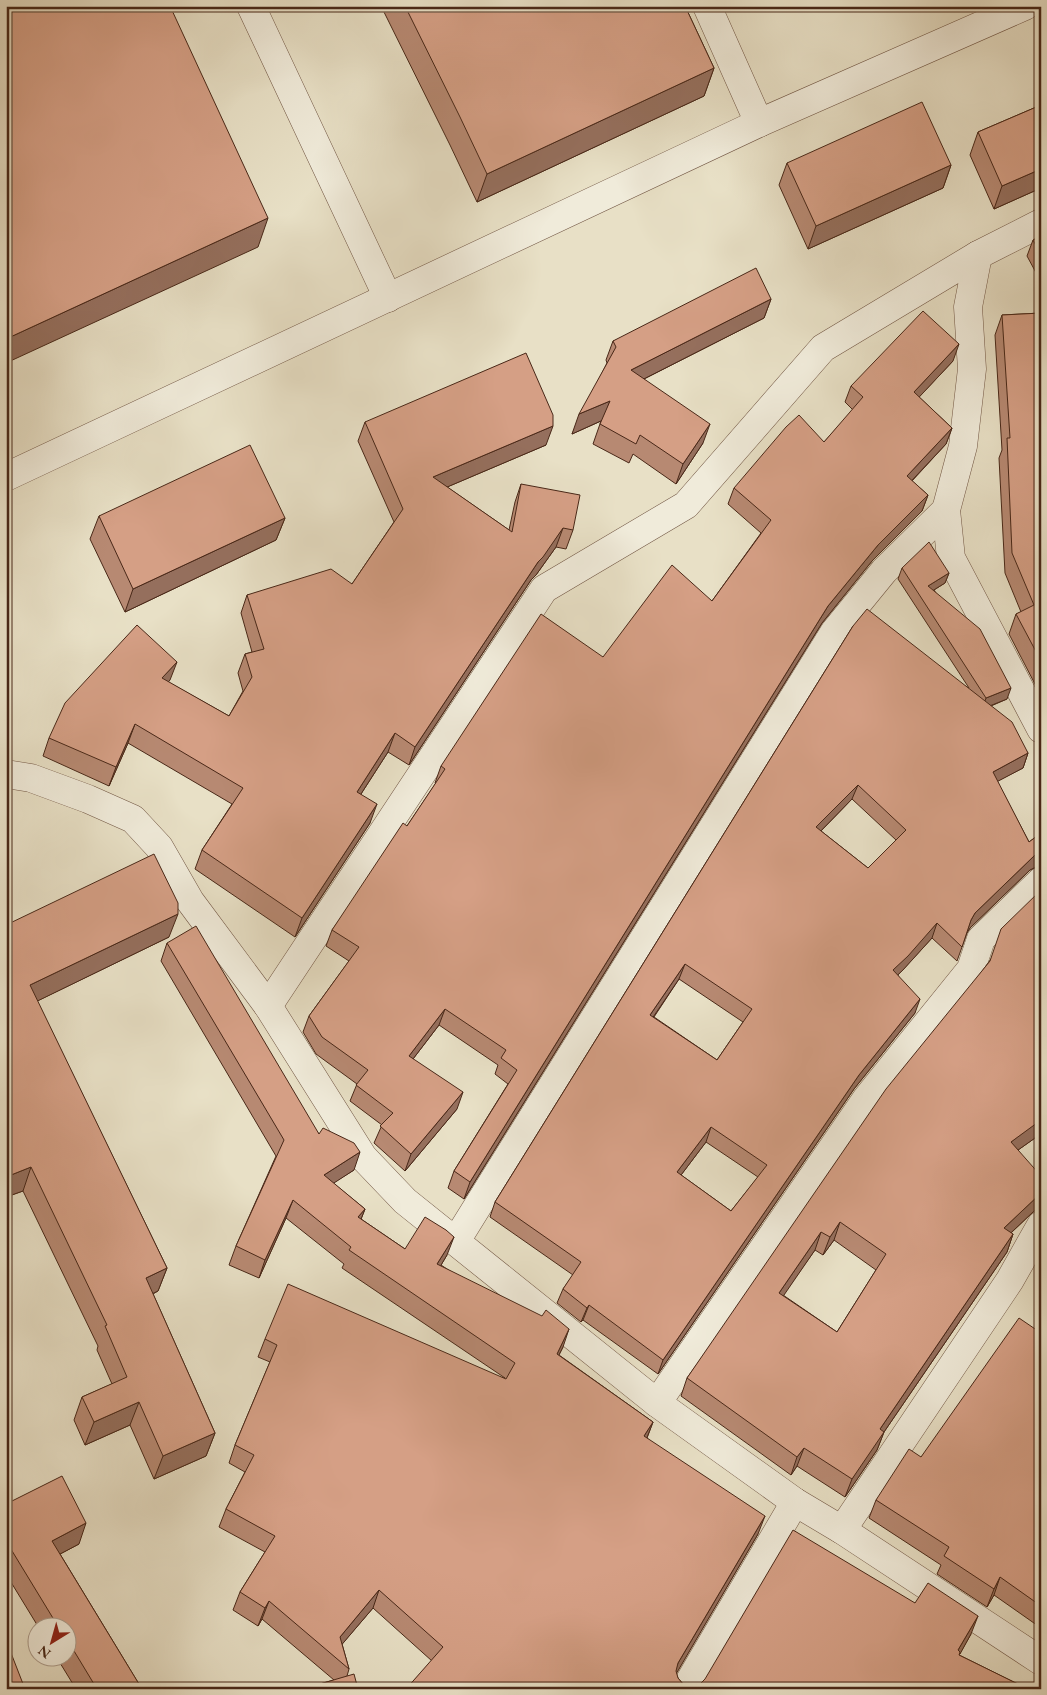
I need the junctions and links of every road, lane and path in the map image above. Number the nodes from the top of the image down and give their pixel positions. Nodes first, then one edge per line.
1 (251, 6) edge
2 (706, 6) edge
3 (1025, 6) edge
4 (759, 123) junction
5 (1041, 223) edge
6 (978, 255) junction
7 (388, 298) junction
8 (6, 477) edge
9 (946, 510) junction
10 (1041, 729) edge
11 (6, 774) edge
12 (1041, 881) edge
13 (268, 1006) junction
14 (1041, 1225) edge
15 (456, 1241) junction
16 (657, 1403) junction
17 (795, 1502) junction
18 (842, 1530) junction
19 (1041, 1661) edge
20 (685, 1689) edge

1 - 7 street
2 - 4 street
3 - 4 street
4 - 7 street
5 - 6 street
6 - 9 street
6 - 13 street
7 - 8 street
9 - 10 street
9 - 15 street
11 - 13 street
12 - 16 street
13 - 15 street
14 - 18 street
15 - 16 street
16 - 17 street
17 - 18 street
17 - 20 street
18 - 19 street

